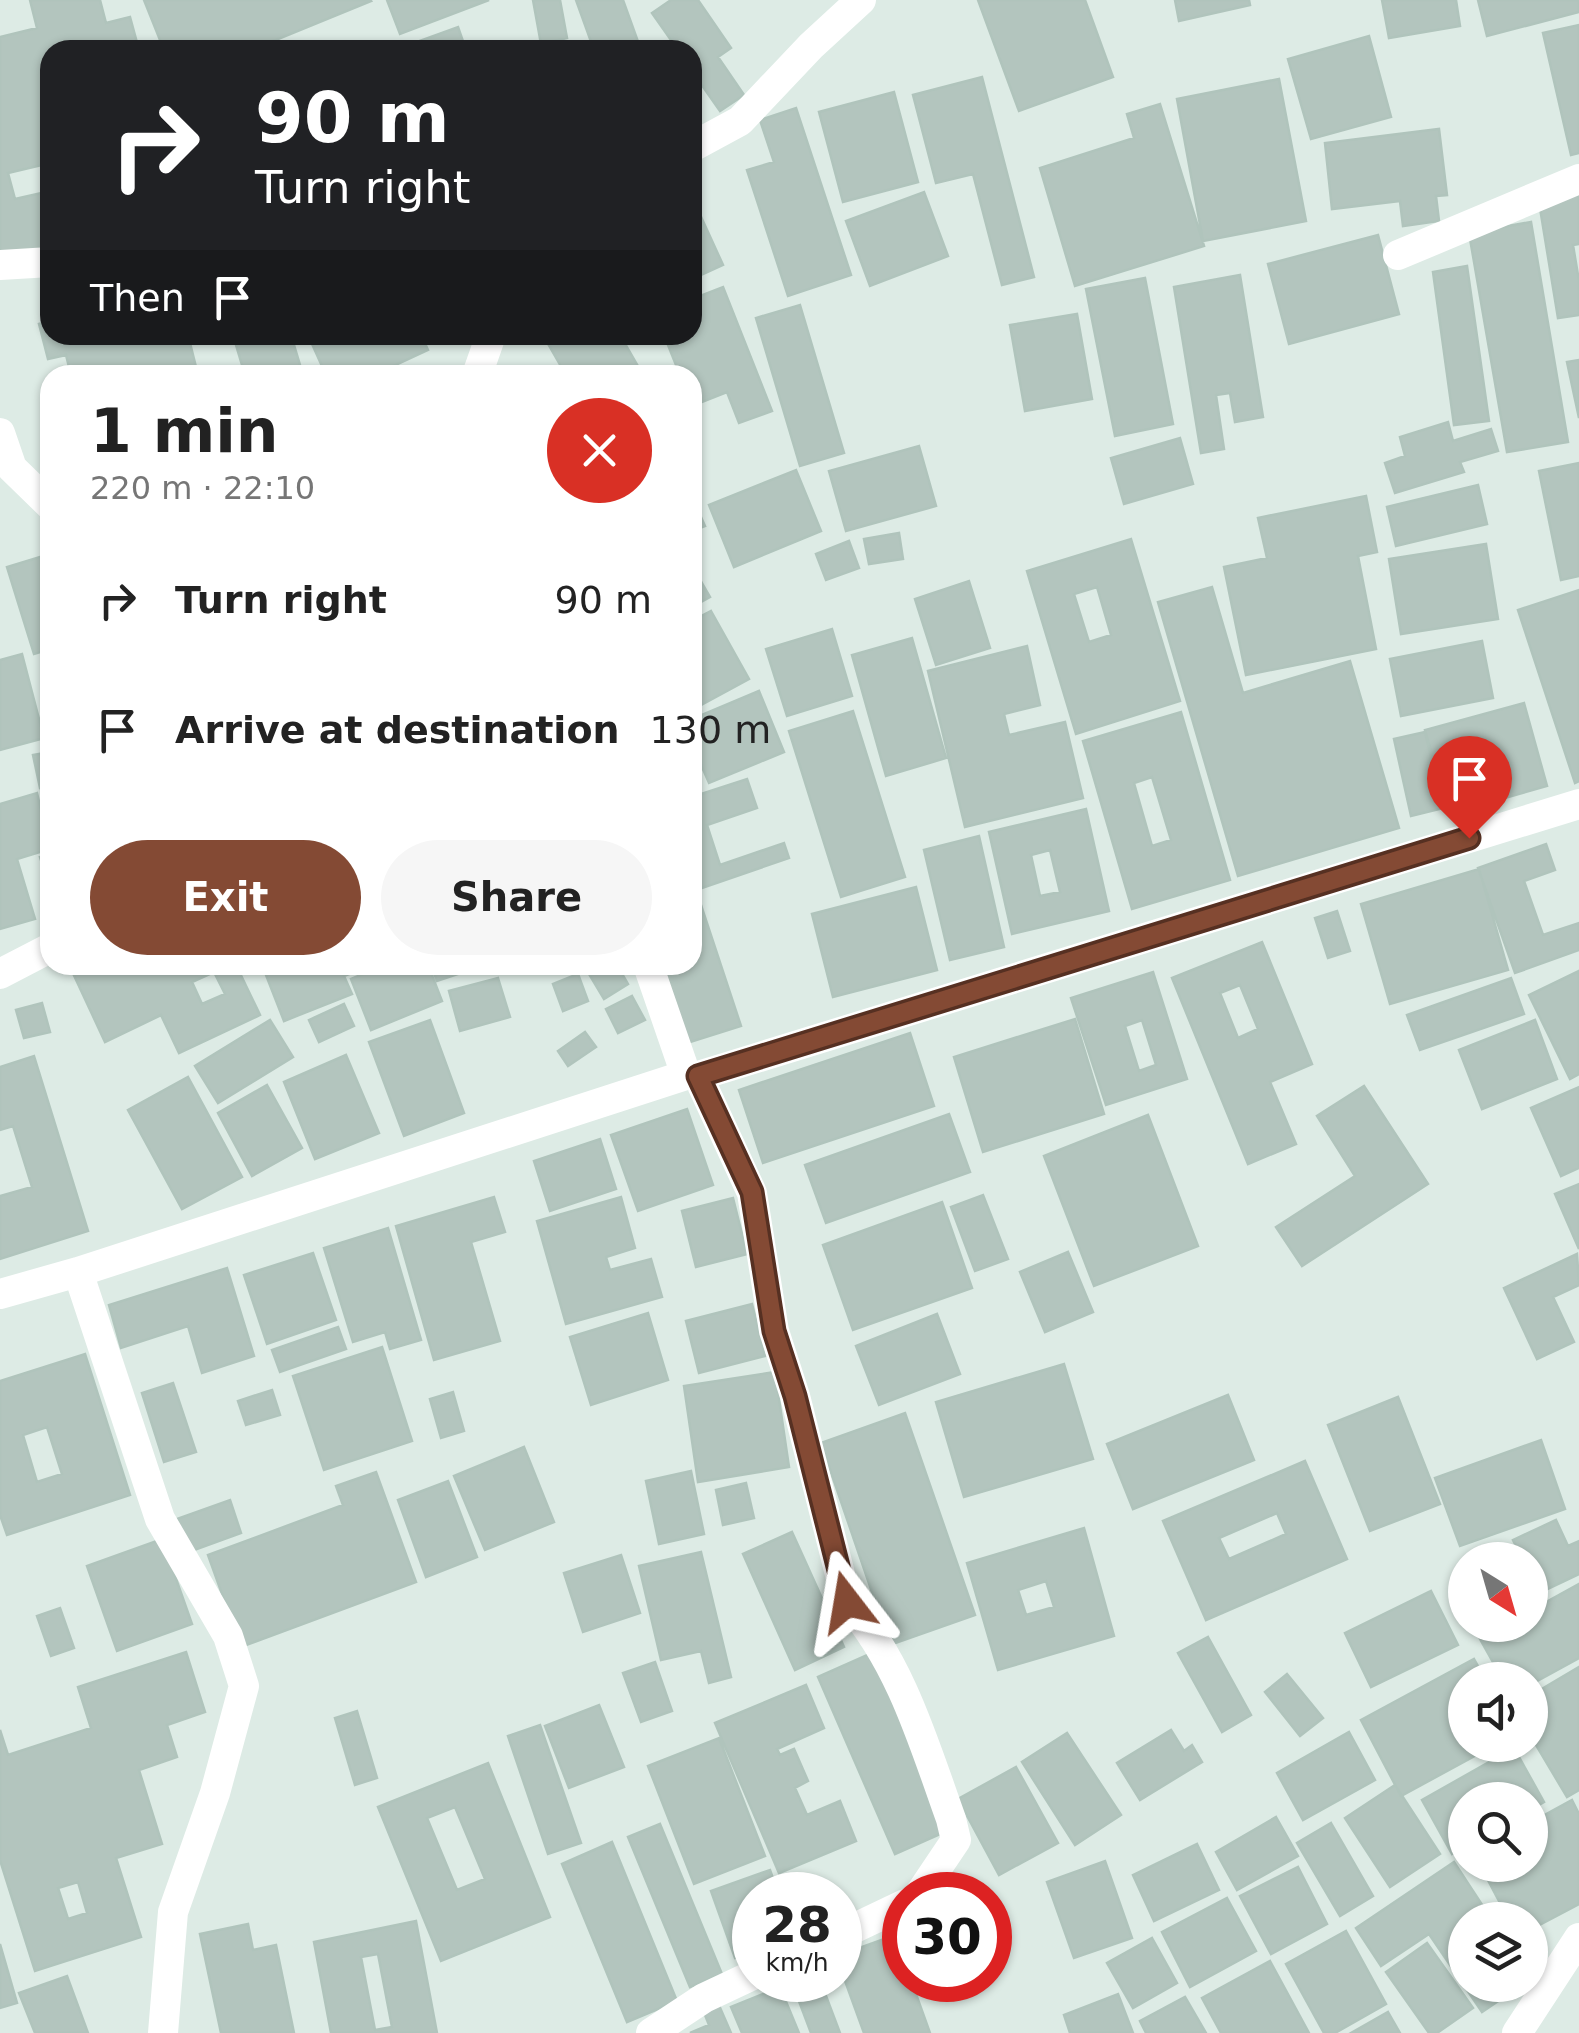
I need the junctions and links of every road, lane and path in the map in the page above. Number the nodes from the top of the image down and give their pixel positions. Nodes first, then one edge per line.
1 (861, 0) edge
2 (702, 142) edge
3 (1579, 178) edge
4 (1398, 255) dead end
5 (40, 263) edge
6 (0, 266) edge
7 (0, 433) edge
8 (40, 495) edge
9 (1579, 804) edge
10 (40, 953) edge
11 (0, 974) edge
12 (652, 975) edge
13 (692, 1076) junction
14 (78, 1272) junction
15 (0, 1294) edge
16 (934, 1872) edge
17 (1579, 1938) edge
18 (732, 1985) edge
19 (163, 2033) edge
20 (651, 2033) edge
21 (1518, 2033) edge

1 - 2 street
3 - 4 street
5 - 6 street
7 - 8 street
9 - 13 street
10 - 11 street
12 - 13 street
13 - 14 street
13 - 16 street
14 - 15 street
14 - 19 street
17 - 21 street
18 - 20 street

